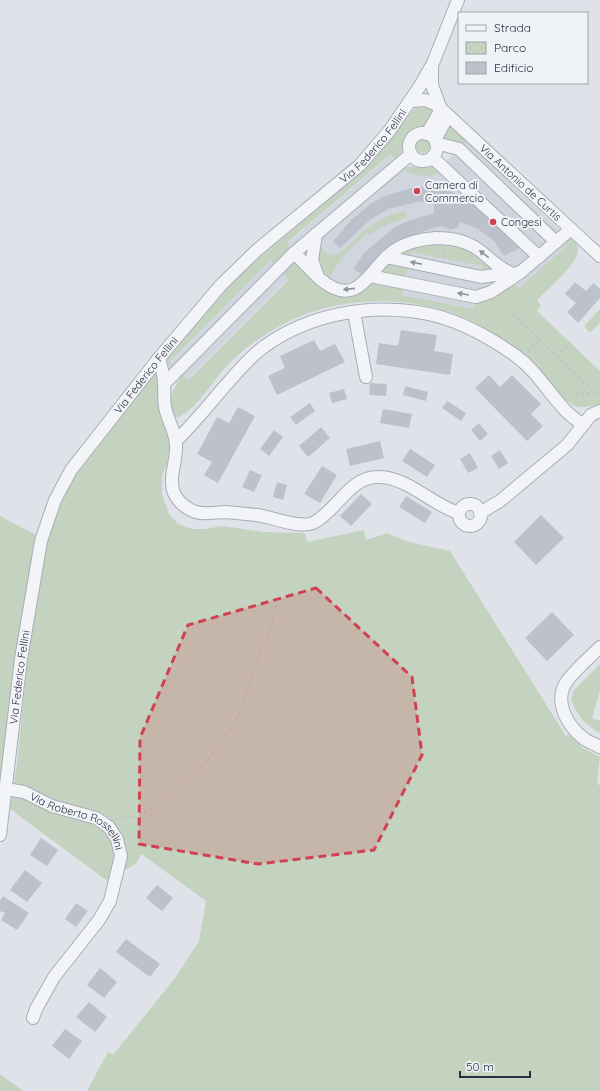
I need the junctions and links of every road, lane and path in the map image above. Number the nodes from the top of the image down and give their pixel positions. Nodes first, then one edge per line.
1 (458, 0) edge
2 (433, 63) junction
3 (411, 101) junction
4 (445, 112) junction
5 (433, 139) junction
6 (411, 154) junction
7 (432, 157) junction
8 (571, 229) junction
9 (316, 234) junction
10 (556, 242) junction
11 (294, 253) junction
12 (600, 256) edge
13 (386, 257) junction
14 (539, 257) junction
15 (522, 271) junction
16 (509, 272) junction
17 (370, 276) junction
18 (318, 277) junction
19 (354, 312) junction
20 (513, 314) dead end
21 (539, 339) junction
22 (570, 343) dead end
23 (528, 351) dead end
24 (557, 357) junction
25 (160, 358) junction
26 (366, 377) dead end
27 (164, 384) junction
28 (594, 392) junction
29 (600, 392) edge
30 (575, 394) dead end
31 (600, 411) edge
32 (584, 425) junction
33 (176, 441) junction
34 (276, 605) dead end
35 (600, 647) edge
36 (600, 747) edge
37 (6, 789) junction
38 (96, 818) junction
39 (0, 835) edge
40 (33, 1018) dead end

1 - 2 street, Via Federico Fellini
2 - 3 street, Via Federico Fellini
2 - 4 street
3 - 4 street
3 - 25 street, Via Federico Fellini
4 - 5 street
4 - 8 street, Via Antonio de Curtis
5 - 6 street
5 - 7 street
5 - 10 street
6 - 7 street
6 - 9 street
7 - 14 street
8 - 10 street
8 - 12 street, Via Antonio de Curtis
9 - 11 street
9 - 18 street
10 - 14 street
11 - 18 street
11 - 27 street
16 -> 13 street
16 -> 13 street
13 - 17 street
14 - 15 street
15 - 16 street
15 -> 17 street
17 -> 18 street
19 - 26 street
19 - 32 street
19 - 33 street
20 - 21 path
21 - 23 path
21 - 24 path
22 - 24 path
24 - 28 path
25 - 27 street
25 - 37 street, Via Federico Fellini
27 - 33 street
28 - 29 path
28 - 30 path
31 - 32 street
32 - 33 street
34 - 38 path
35 - 36 street
37 - 38 street, Via Roberto Rossellini
37 - 39 street, Via Federico Fellini
38 - 40 street, Via Roberto Rossellini

